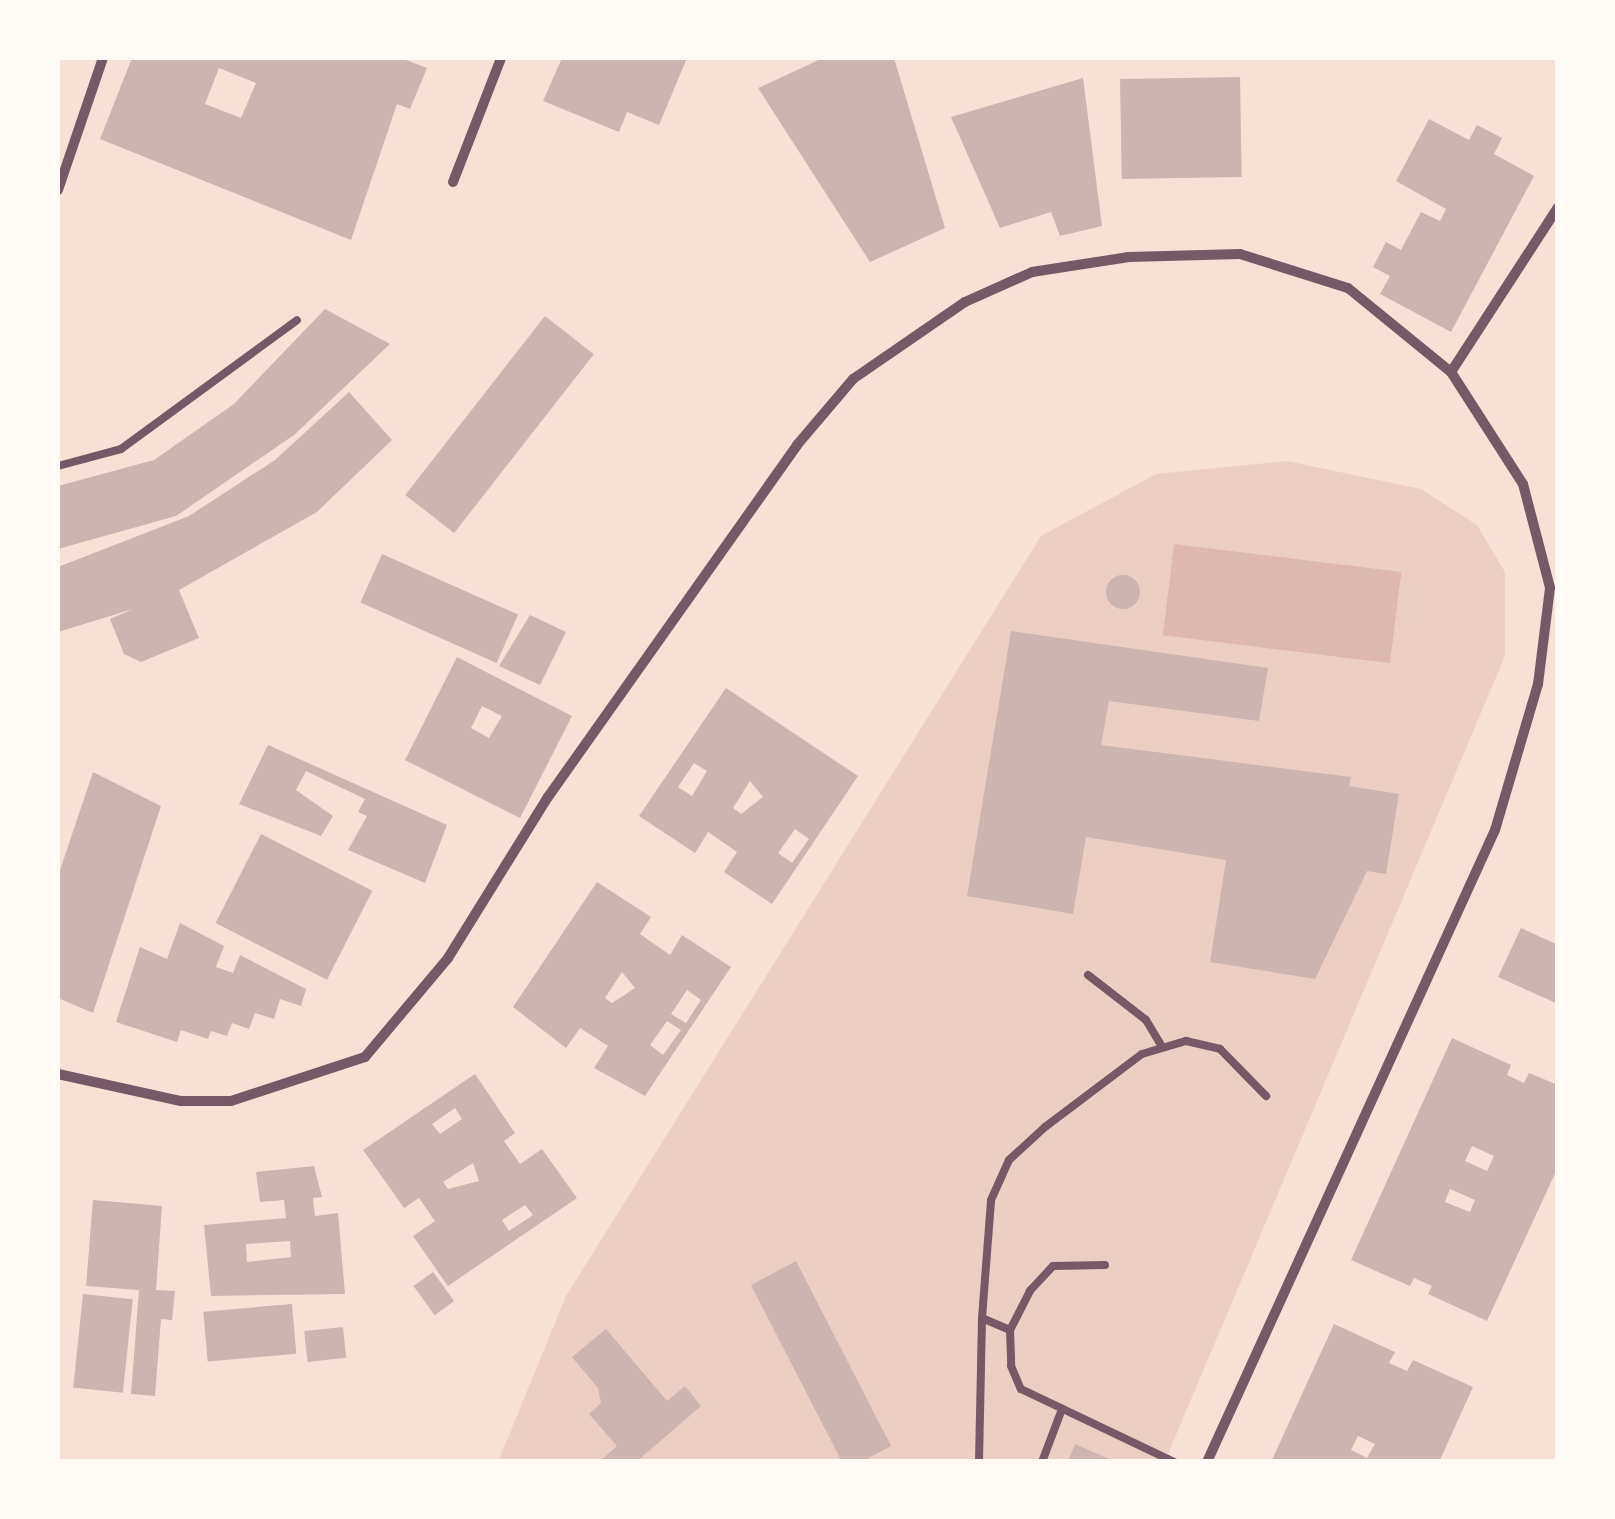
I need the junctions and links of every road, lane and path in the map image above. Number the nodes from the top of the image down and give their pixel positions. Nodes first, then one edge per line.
1 (103, 58) edge
2 (501, 58) edge
3 (453, 182) dead end
4 (58, 190) edge
5 (1558, 207) edge
6 (298, 320) dead end
7 (1451, 372) junction
8 (58, 466) edge
9 (1088, 975) dead end
10 (1162, 1045) junction
11 (58, 1074) edge
12 (1266, 1096) dead end
13 (1104, 1265) dead end
14 (982, 1318) junction
15 (1010, 1330) junction
16 (1062, 1408) junction
17 (979, 1462) edge
18 (1042, 1462) edge
19 (1174, 1462) edge
20 (1206, 1462) edge

1 - 4 street
2 - 3 street
5 - 7 street
6 - 8 lane
7 - 11 street
7 - 20 street
9 - 10 lane
10 - 12 lane
10 - 14 lane
13 - 15 lane
14 - 15 lane
14 - 17 lane
15 - 16 lane
16 - 18 lane
16 - 19 lane

